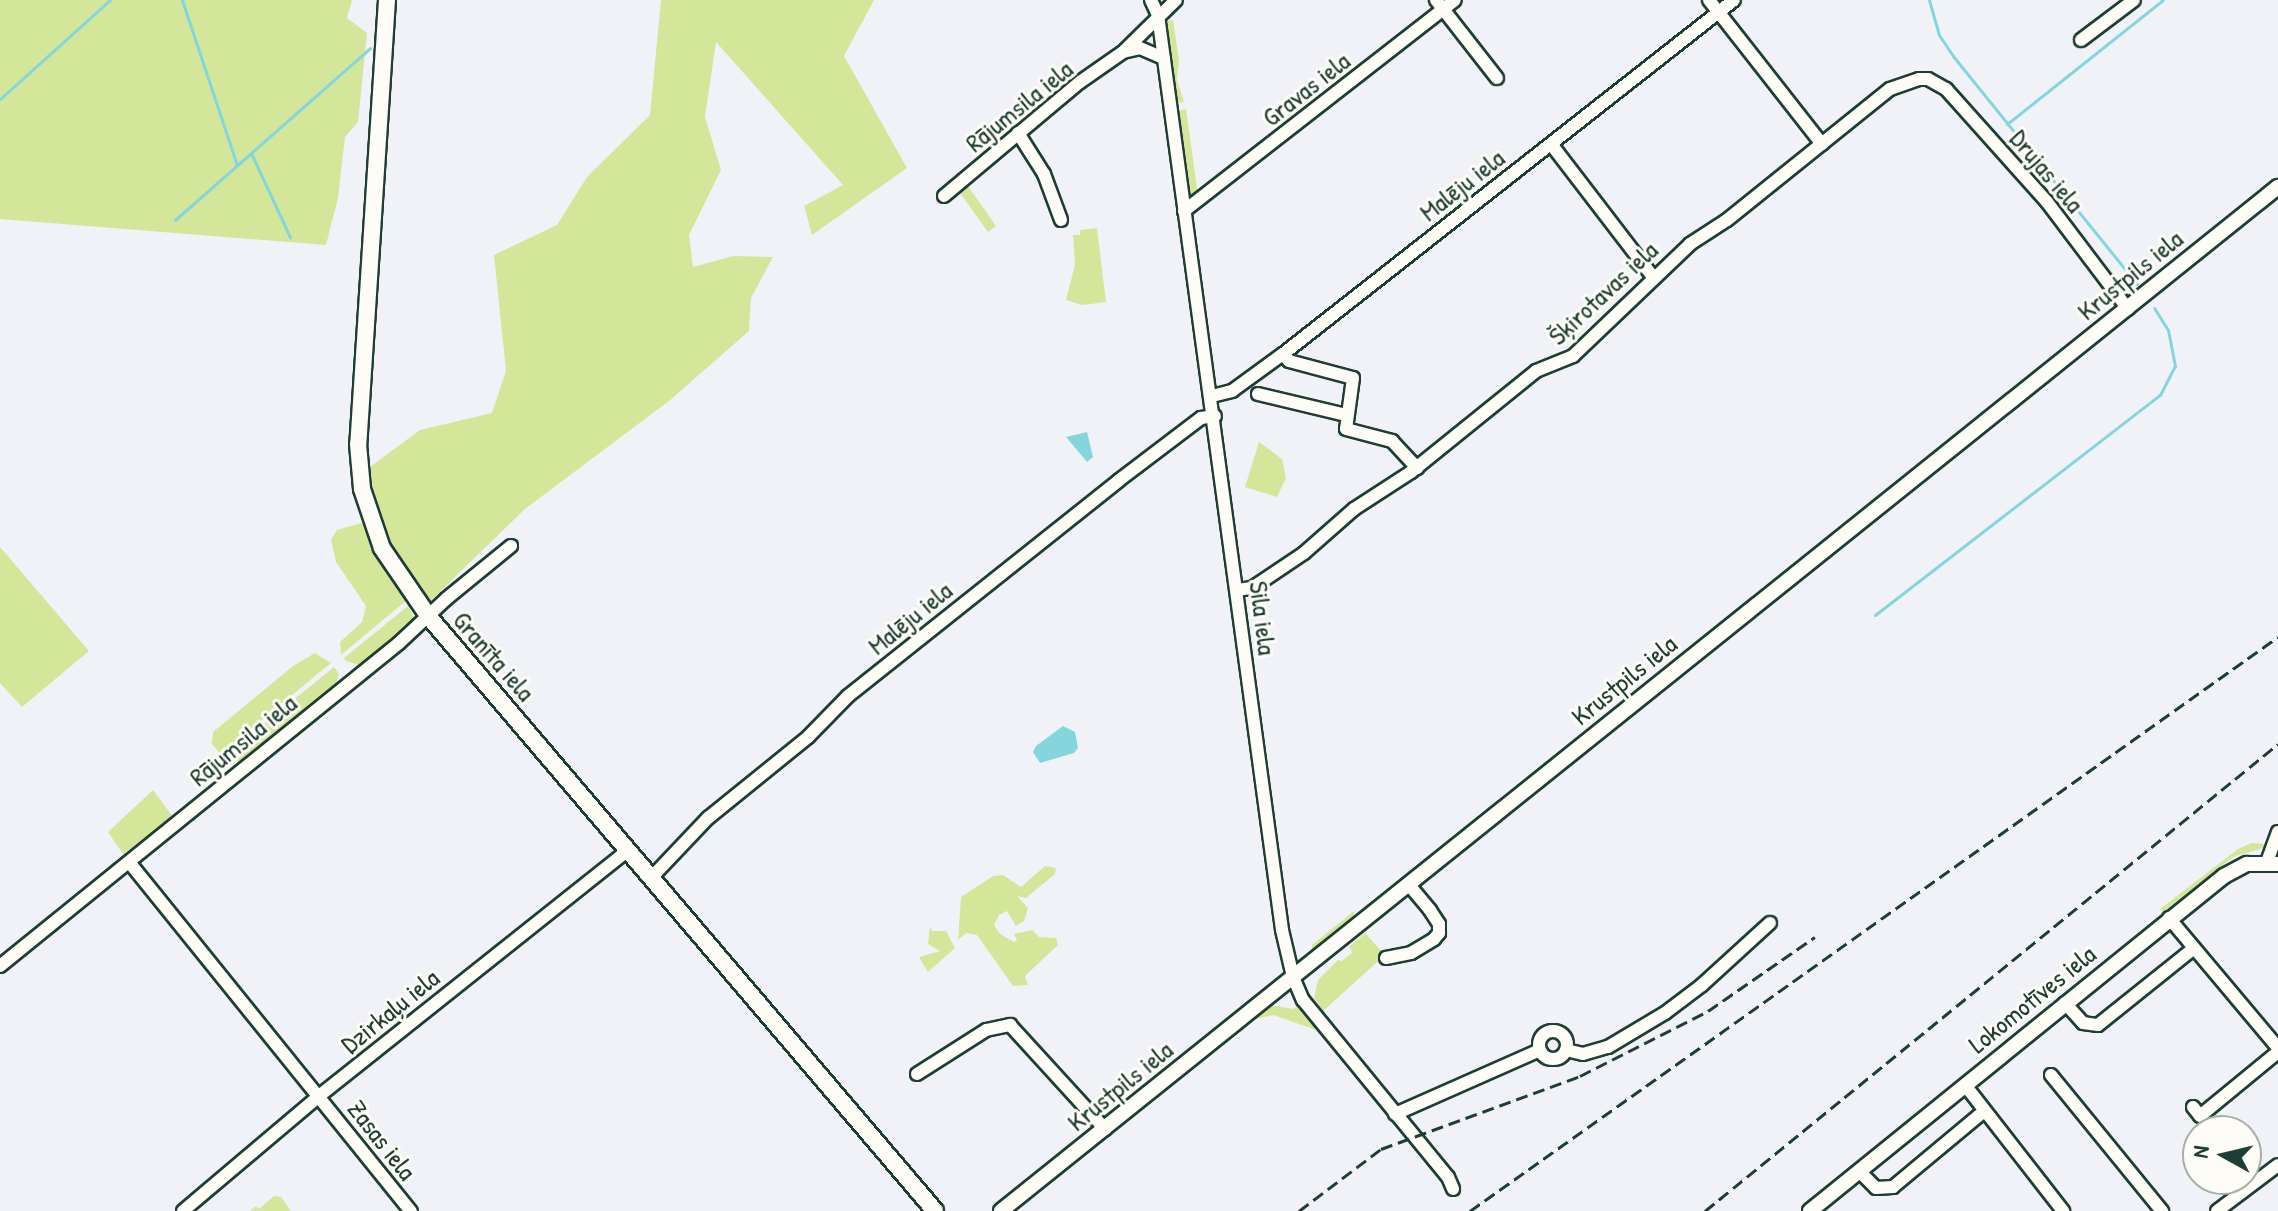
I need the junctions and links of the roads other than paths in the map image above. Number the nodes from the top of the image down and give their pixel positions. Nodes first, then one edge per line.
1 (387, 0) edge
2 (1151, 0) edge
3 (1176, 0) edge
4 (1455, 0) edge
5 (1709, 0) edge
6 (1734, 0) edge
7 (2134, 0) edge
8 (1440, 4) edge
9 (1718, 12) junction
10 (1158, 15) junction
11 (2081, 40) dead end
12 (1123, 52) junction
13 (1164, 58) junction
14 (1497, 78) dead end
15 (1919, 79) joint
16 (1018, 133) junction
17 (1551, 144) junction
18 (1822, 144) junction
19 (2278, 187) edge
20 (944, 196) dead end
21 (1184, 211) junction
22 (1061, 220) dead end
23 (1654, 278) junction
24 (2128, 309) junction
25 (1283, 354) junction
26 (1258, 394) dead end
27 (1212, 396) junction
28 (1346, 415) junction
29 (1215, 416) junction
30 (1417, 468) junction
31 (511, 546) dead end
32 (1237, 590) junction
33 (429, 617) junction
34 (2278, 832) edge
35 (628, 850) junction
36 (129, 862) junction
37 (2273, 863) edge
38 (651, 878) junction
39 (1409, 885) junction
40 (2169, 918) junction
41 (1770, 923) dead end
42 (2194, 948) junction
43 (1386, 958) dead end
44 (0, 966) edge
45 (1293, 977) junction
46 (2065, 1003) junction
47 (1540, 1050) junction
48 (1566, 1050) junction
49 (2278, 1050) edge
50 (917, 1074) dead end
51 (2051, 1075) dead end
52 (1965, 1085) junction
53 (319, 1096) junction
54 (2193, 1107) dead end
55 (1983, 1112) junction
56 (1395, 1114) junction
57 (1105, 1129) junction
58 (2278, 1165) edge
59 (1859, 1171) junction
60 (1453, 1189) dead end
61 (2057, 1209) edge
62 (2225, 1209) edge
63 (183, 1211) edge
64 (411, 1211) edge
65 (935, 1211) edge
66 (1001, 1211) edge
67 (1810, 1211) edge
68 (2162, 1211) edge

1 - 33 main road, Granīta iela
2 - 10 street, Sila iela
3 - 10 street, Rājumsila iela
4 - 8 street, Gravas iela
5 - 9 street
6 - 9 street, Malēju iela
7 - 11 street
8 - 14 street
8 - 21 street, Gravas iela
9 - 17 street, Malēju iela
9 - 18 street
10 - 12 street, Rājumsila iela
10 - 13 street, Sila iela
12 - 13 street
12 - 16 street, Rājumsila iela
13 - 21 street, Sila iela
15 - 18 street, Šķirotavas iela
15 - 24 street, Drujas iela
16 - 20 street, Rājumsila iela
16 - 22 street
17 - 23 street
17 - 25 street, Malēju iela
18 - 23 street, Šķirotavas iela
19 - 24 street, Krustpils iela
21 - 27 street, Sila iela
23 - 30 street, Šķirotavas iela
24 - 39 street, Krustpils iela
25 - 27 street, Malēju iela
25 - 28 street
26 - 28 street
27 - 29 street, Sila iela
28 - 30 street
29 - 32 street, Sila iela
29 - 38 street, Malēju iela
30 - 32 street, Šķirotavas iela
31 - 33 street, Rājumsila iela
32 - 45 street, Sila iela
33 - 35 main road, Granīta iela
33 - 36 street, Rājumsila iela
34 - 37 street, Lokomotīves iela
35 - 38 main road, Granīta iela
35 - 53 street, Dzirkaļu iela
36 - 44 street, Rājumsila iela
36 - 53 street, Zasas iela
37 - 40 street, Lokomotīves iela
38 - 65 main road, Granīta iela
39 - 43 street
39 - 45 street, Krustpils iela
40 - 42 street
40 - 46 street, Lokomotīves iela
41 - 48 street
42 - 46 street
42 - 49 street
45 - 56 street, Sila iela
45 - 57 street, Krustpils iela
46 - 52 street, Lokomotīves iela
47 - 48 street
47 - 48 street
47 - 56 street
49 - 54 street
50 - 57 street
51 - 68 street
52 - 55 street
52 - 59 street, Lokomotīves iela
53 - 63 street, Dzirkaļu iela
53 - 64 street, Zasas iela
55 - 59 street
55 - 61 street
56 - 60 street, Sila iela
57 - 66 street, Krustpils iela
58 - 62 street
59 - 67 street, Lokomotīves iela

